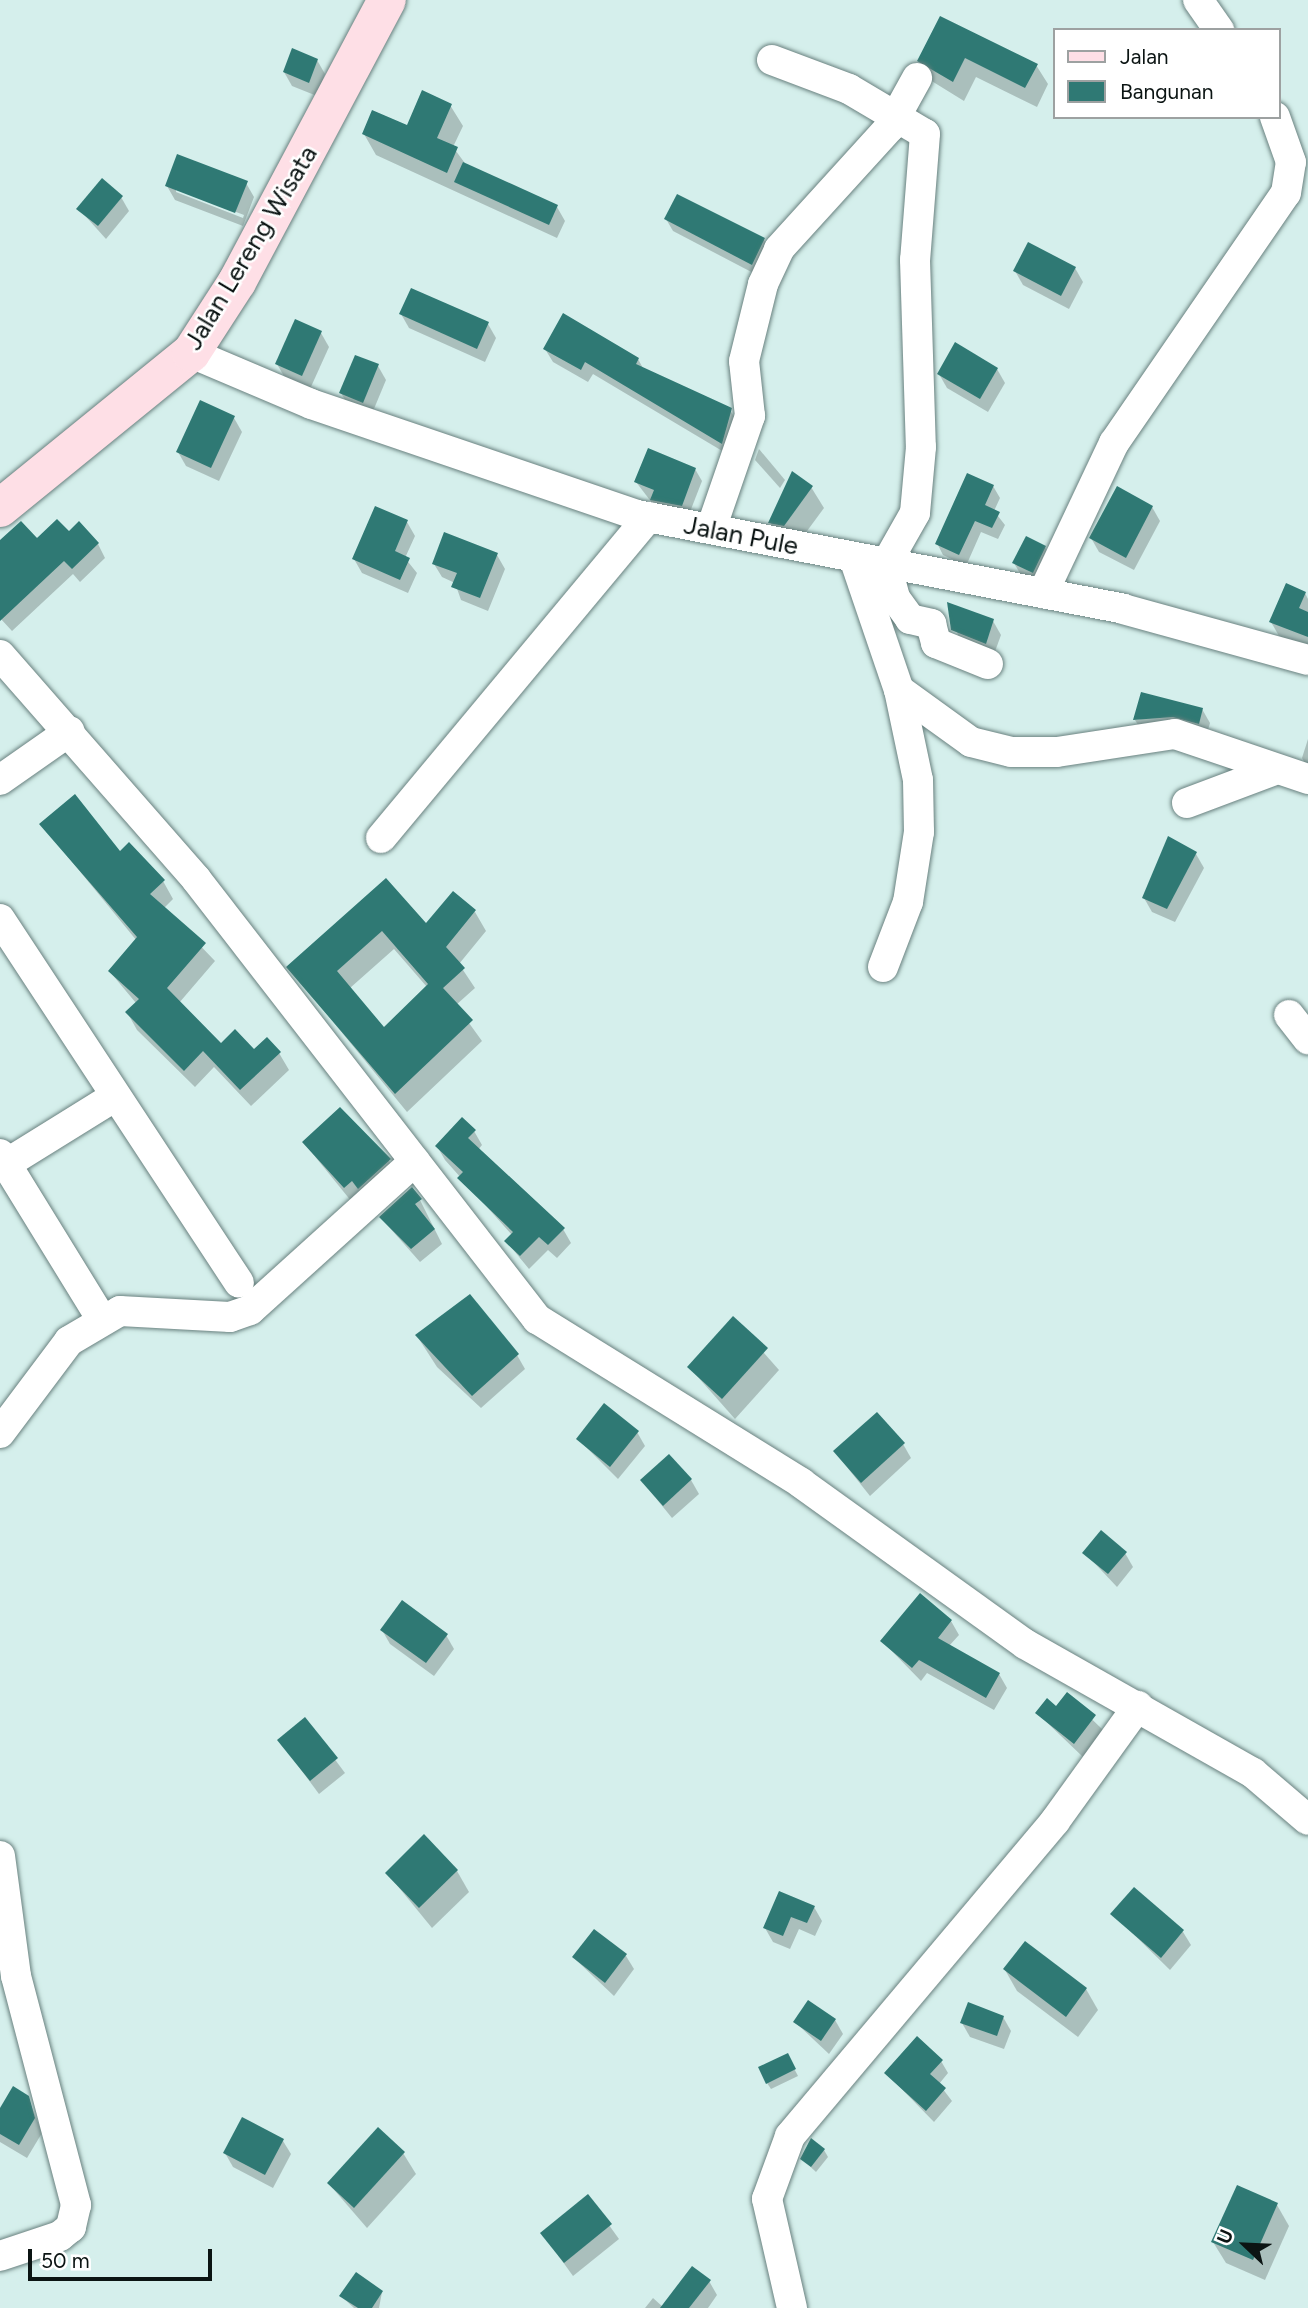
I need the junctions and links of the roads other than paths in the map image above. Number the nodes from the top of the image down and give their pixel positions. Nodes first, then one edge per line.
1 (387, 0) edge
2 (1198, 0) edge
3 (1218, 28) edge
4 (772, 60) dead end
5 (917, 78) dead end
6 (896, 116) junction
7 (1276, 119) edge
8 (191, 353) junction
9 (0, 508) edge
10 (648, 517) junction
11 (711, 529) junction
12 (854, 558) junction
13 (886, 564) junction
14 (1043, 593) junction
15 (0, 655) edge
16 (1308, 660) edge
17 (988, 664) dead end
18 (899, 690) junction
19 (70, 731) junction
20 (1272, 771) junction
21 (1308, 779) edge
22 (0, 780) edge
23 (1187, 803) dead end
24 (382, 838) dead end
25 (0, 919) edge
26 (883, 967) dead end
27 (1289, 1015) dead end
28 (1308, 1039) edge
29 (114, 1097) junction
30 (3, 1159) edge
31 (415, 1161) junction
32 (239, 1283) dead end
33 (96, 1310) dead end
34 (0, 1433) edge
35 (1138, 1706) junction
36 (1308, 1820) edge
37 (0, 1856) edge
38 (0, 2256) edge
39 (792, 2308) edge

1 - 8 main road, Jalan Lereng Wisata
2 - 3 street
4 - 6 street
5 - 6 street
6 - 11 street
6 - 13 street
7 - 14 street
8 - 9 main road, Jalan Lereng Wisata
8 - 10 street, Jalan Pule
10 - 11 street, Jalan Pule
10 - 24 street
11 - 12 street, Jalan Pule
12 - 13 street, Jalan Pule
12 - 18 street
13 - 14 street, Jalan Pule
13 - 17 street
14 - 16 street, Jalan Pule
15 - 19 street
18 - 20 street
18 - 26 street
19 - 22 street
19 - 31 street
20 - 21 street
20 - 23 street
25 - 29 street
27 - 28 street
29 - 30 street
29 - 32 street
30 - 33 street
31 - 34 street
31 - 35 street
35 - 36 street
35 - 39 street
37 - 38 street

